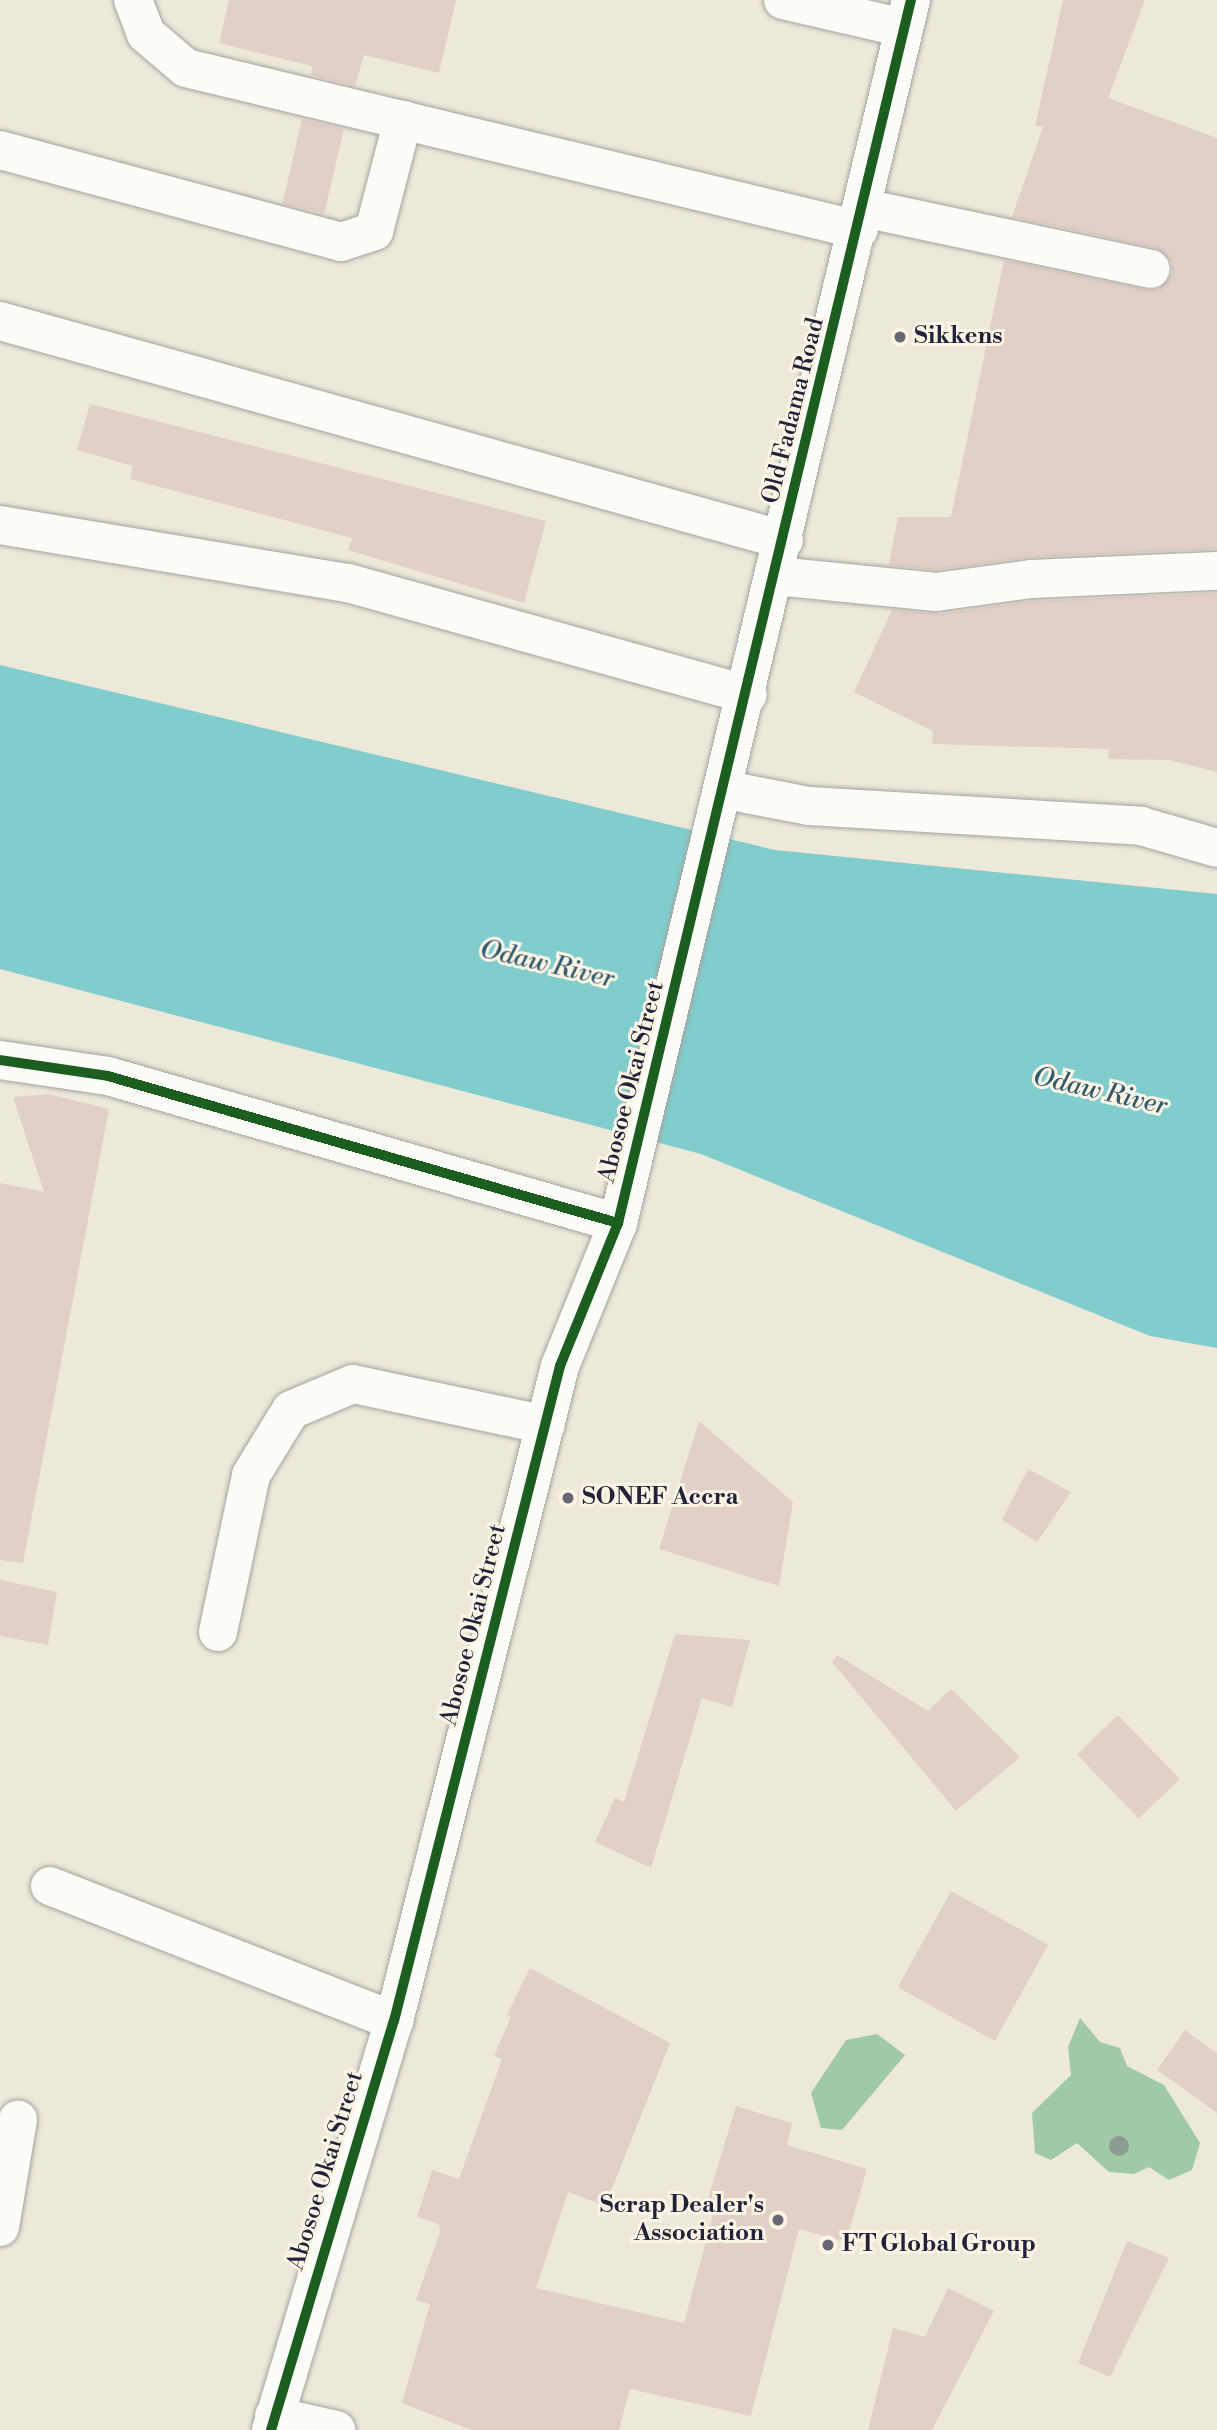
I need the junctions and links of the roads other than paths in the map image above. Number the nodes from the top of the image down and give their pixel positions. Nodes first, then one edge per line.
1 (133, 0) edge
2 (783, 0) edge
3 (907, 14) edge
4 (403, 120) junction
5 (0, 150) edge
6 (861, 219) junction
7 (1151, 269) dead end
8 (0, 321) edge
9 (0, 525) edge
10 (780, 558) junction
11 (1217, 570) edge
12 (748, 695) junction
13 (726, 790) junction
14 (717, 832) joint
15 (1217, 848) edge
16 (0, 1060) edge
17 (622, 1208) junction
18 (546, 1425) junction
19 (218, 1632) dead end
20 (50, 1886) dead end
21 (394, 2021) junction
22 (18, 2120) dead end
23 (0, 2227) edge
24 (272, 2423) edge
25 (336, 2430) edge

1 - 4 street
2 - 3 street
3 - 6 street, Old Fadama Road
4 - 5 street
4 - 6 street
6 - 7 street
6 - 10 street, Old Fadama Road
8 - 10 street
9 - 12 street
10 - 11 street
10 - 12 street, Old Fadama Road
12 - 13 street, Old Fadama Road
13 - 14 street, Old Fadama Road
13 - 15 street
14 - 17 street, Abosoe Okai Street
16 - 17 street
17 - 18 street, Abosoe Okai Street
18 - 19 street
18 - 21 street, Abosoe Okai Street
20 - 21 street
21 - 24 street, Abosoe Okai Street
22 - 23 street
24 - 25 street

